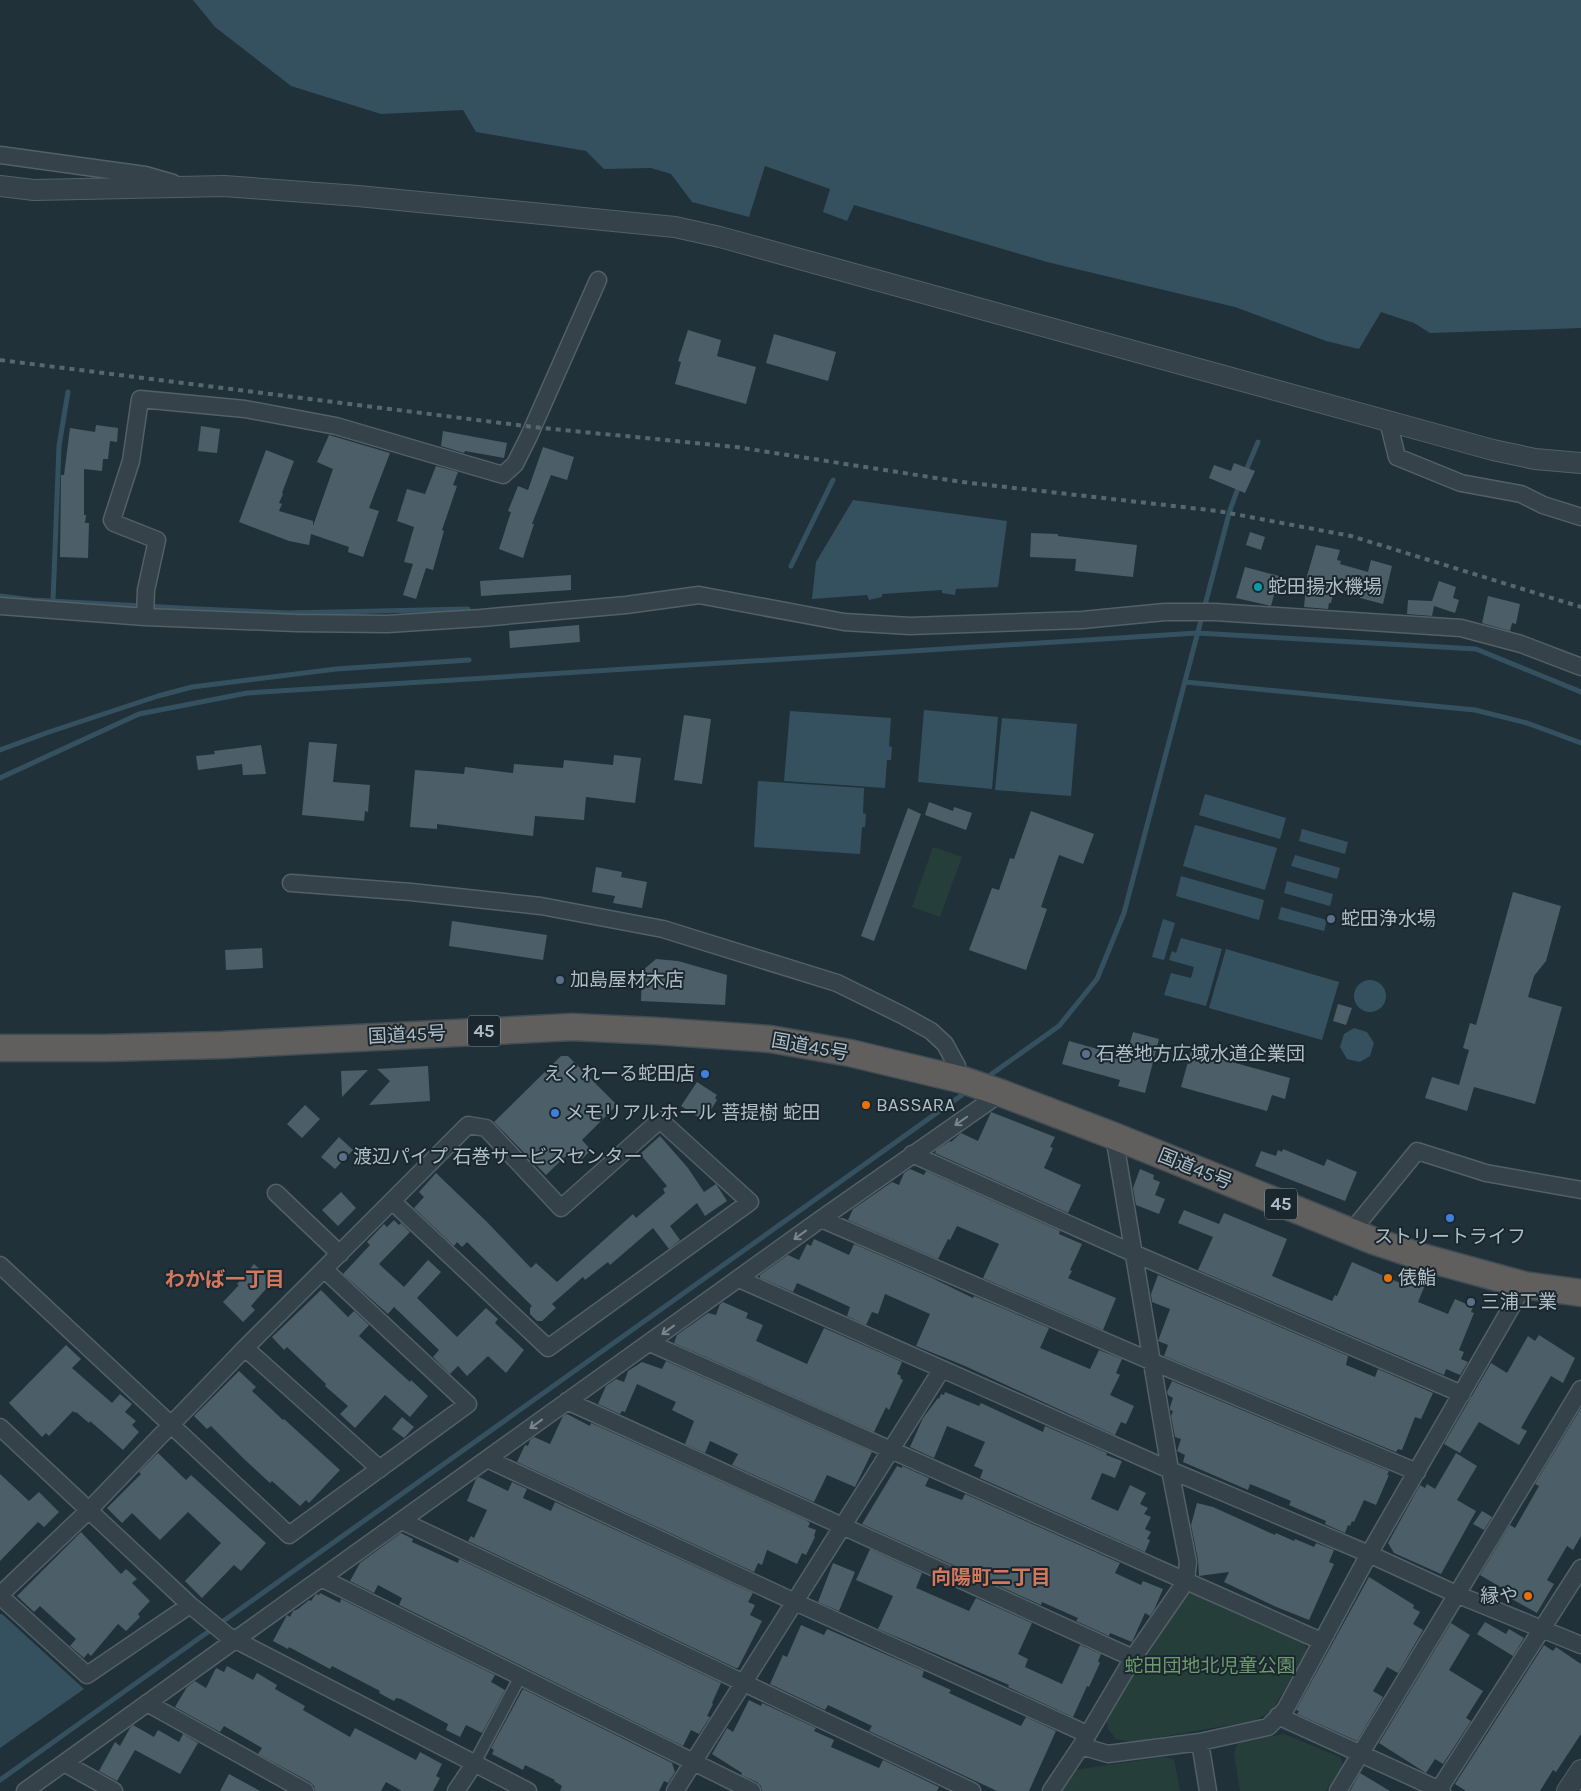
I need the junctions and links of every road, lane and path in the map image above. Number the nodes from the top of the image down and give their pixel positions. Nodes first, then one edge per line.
1 (0, 155) edge
2 (0, 186) edge
3 (185, 187) junction
4 (598, 280) dead end
5 (1388, 422) junction
6 (1581, 463) edge
7 (1581, 518) edge
8 (0, 606) edge
9 (145, 616) junction
10 (1581, 667) edge
11 (291, 884) dead end
12 (0, 1048) edge
13 (961, 1080) junction
14 (995, 1091) junction
15 (1114, 1136) junction
16 (912, 1154) junction
17 (1581, 1190) edge
18 (276, 1194) dead end
19 (392, 1201) junction
20 (821, 1219) junction
21 (1351, 1232) junction
22 (1133, 1253) junction
23 (340, 1254) junction
24 (0, 1265) edge
25 (324, 1270) junction
26 (739, 1279) junction
27 (1524, 1285) junction
28 (1581, 1293) edge
29 (650, 1344) junction
30 (245, 1348) junction
31 (1153, 1362) junction
32 (942, 1369) junction
33 (1581, 1389) edge
34 (1462, 1394) junction
35 (567, 1401) junction
36 (171, 1424) junction
37 (0, 1427) edge
38 (891, 1450) junction
39 (487, 1459) junction
40 (380, 1469) junction
41 (1170, 1470) junction
42 (1417, 1472) junction
43 (89, 1510) junction
44 (402, 1521) junction
45 (842, 1527) junction
46 (1369, 1554) junction
47 (1581, 1568) edge
48 (321, 1578) junction
49 (1186, 1582) junction
50 (1456, 1594) junction
51 (0, 1596) edge
52 (795, 1602) junction
53 (190, 1605) junction
54 (1542, 1629) junction
55 (231, 1638) junction
56 (1321, 1642) junction
57 (1581, 1645) edge
58 (1133, 1658) junction
59 (520, 1677) junction
60 (744, 1682) junction
61 (147, 1703) junction
62 (1278, 1716) junction
63 (1084, 1740) junction
64 (1200, 1742) junction
65 (1360, 1754) junction
66 (693, 1762) junction
67 (64, 1763) junction
68 (474, 1764) junction
69 (1581, 1770) edge
70 (1440, 1790) edge
71 (25, 1791) edge
72 (114, 1791) edge
73 (305, 1791) edge
74 (456, 1791) edge
75 (528, 1791) edge
76 (676, 1791) edge
77 (752, 1791) edge
78 (972, 1791) edge
79 (1051, 1791) edge
80 (1208, 1791) edge
81 (1338, 1791) edge
82 (1567, 1791) edge

1 - 3 street
2 - 3 street
3 - 5 street
4 - 9 street
5 - 6 street
5 - 7 street
8 - 9 street
9 - 10 street
11 - 13 street
12 - 13 highway, 国道45号 / 45
13 - 14 highway, 国道45号 / 45
14 - 15 highway, 国道45号 / 45
14 -> 16 street
15 - 21 highway, 国道45号 / 45
15 - 22 street
16 - 20 street
16 - 22 street
17 - 21 street
18 - 23 street
19 - 19 street
19 - 23 street
20 -> 26 street
20 - 31 street
21 - 27 highway, 国道45号 / 45
22 - 31 street
22 - 34 street
23 - 25 street
24 - 36 street
25 - 30 street
25 - 40 street
26 -> 29 street
26 - 32 street
27 - 28 highway, 国道45号 / 45
27 - 34 street
29 - 35 street
29 - 38 street
30 - 36 street
30 - 40 street
31 - 41 street
31 - 42 street
32 - 38 street
32 - 41 street
33 - 50 street
34 - 42 street
35 -> 39 street
35 - 45 street
36 - 40 street
36 - 43 street
37 - 43 street
38 - 45 street
38 - 49 street
39 - 44 street
39 - 52 street
41 - 46 street
41 - 49 street
42 - 46 street
43 - 51 street
43 - 53 street
44 - 48 street
44 - 60 street
45 - 52 street
45 - 58 street
46 - 50 street
46 - 56 street
47 - 54 street
48 - 55 street
48 - 59 street
49 - 56 street
49 - 58 street
50 - 54 street
50 - 65 street
51 - 53 street
52 - 60 street
52 - 63 street
53 - 55 street
54 - 57 street
54 - 70 street
55 - 61 street
55 - 68 street
56 - 62 street
58 - 63 street
59 - 66 street
59 - 68 street
60 - 66 street
60 - 78 street
61 - 67 street
61 - 73 street
62 - 64 street
62 - 65 street
63 - 64 street
63 - 79 street
64 - 80 street
65 - 70 street
65 - 81 street
66 - 76 street
66 - 77 street
67 - 71 street
67 - 72 street
68 - 74 street
68 - 75 street
69 - 82 street

